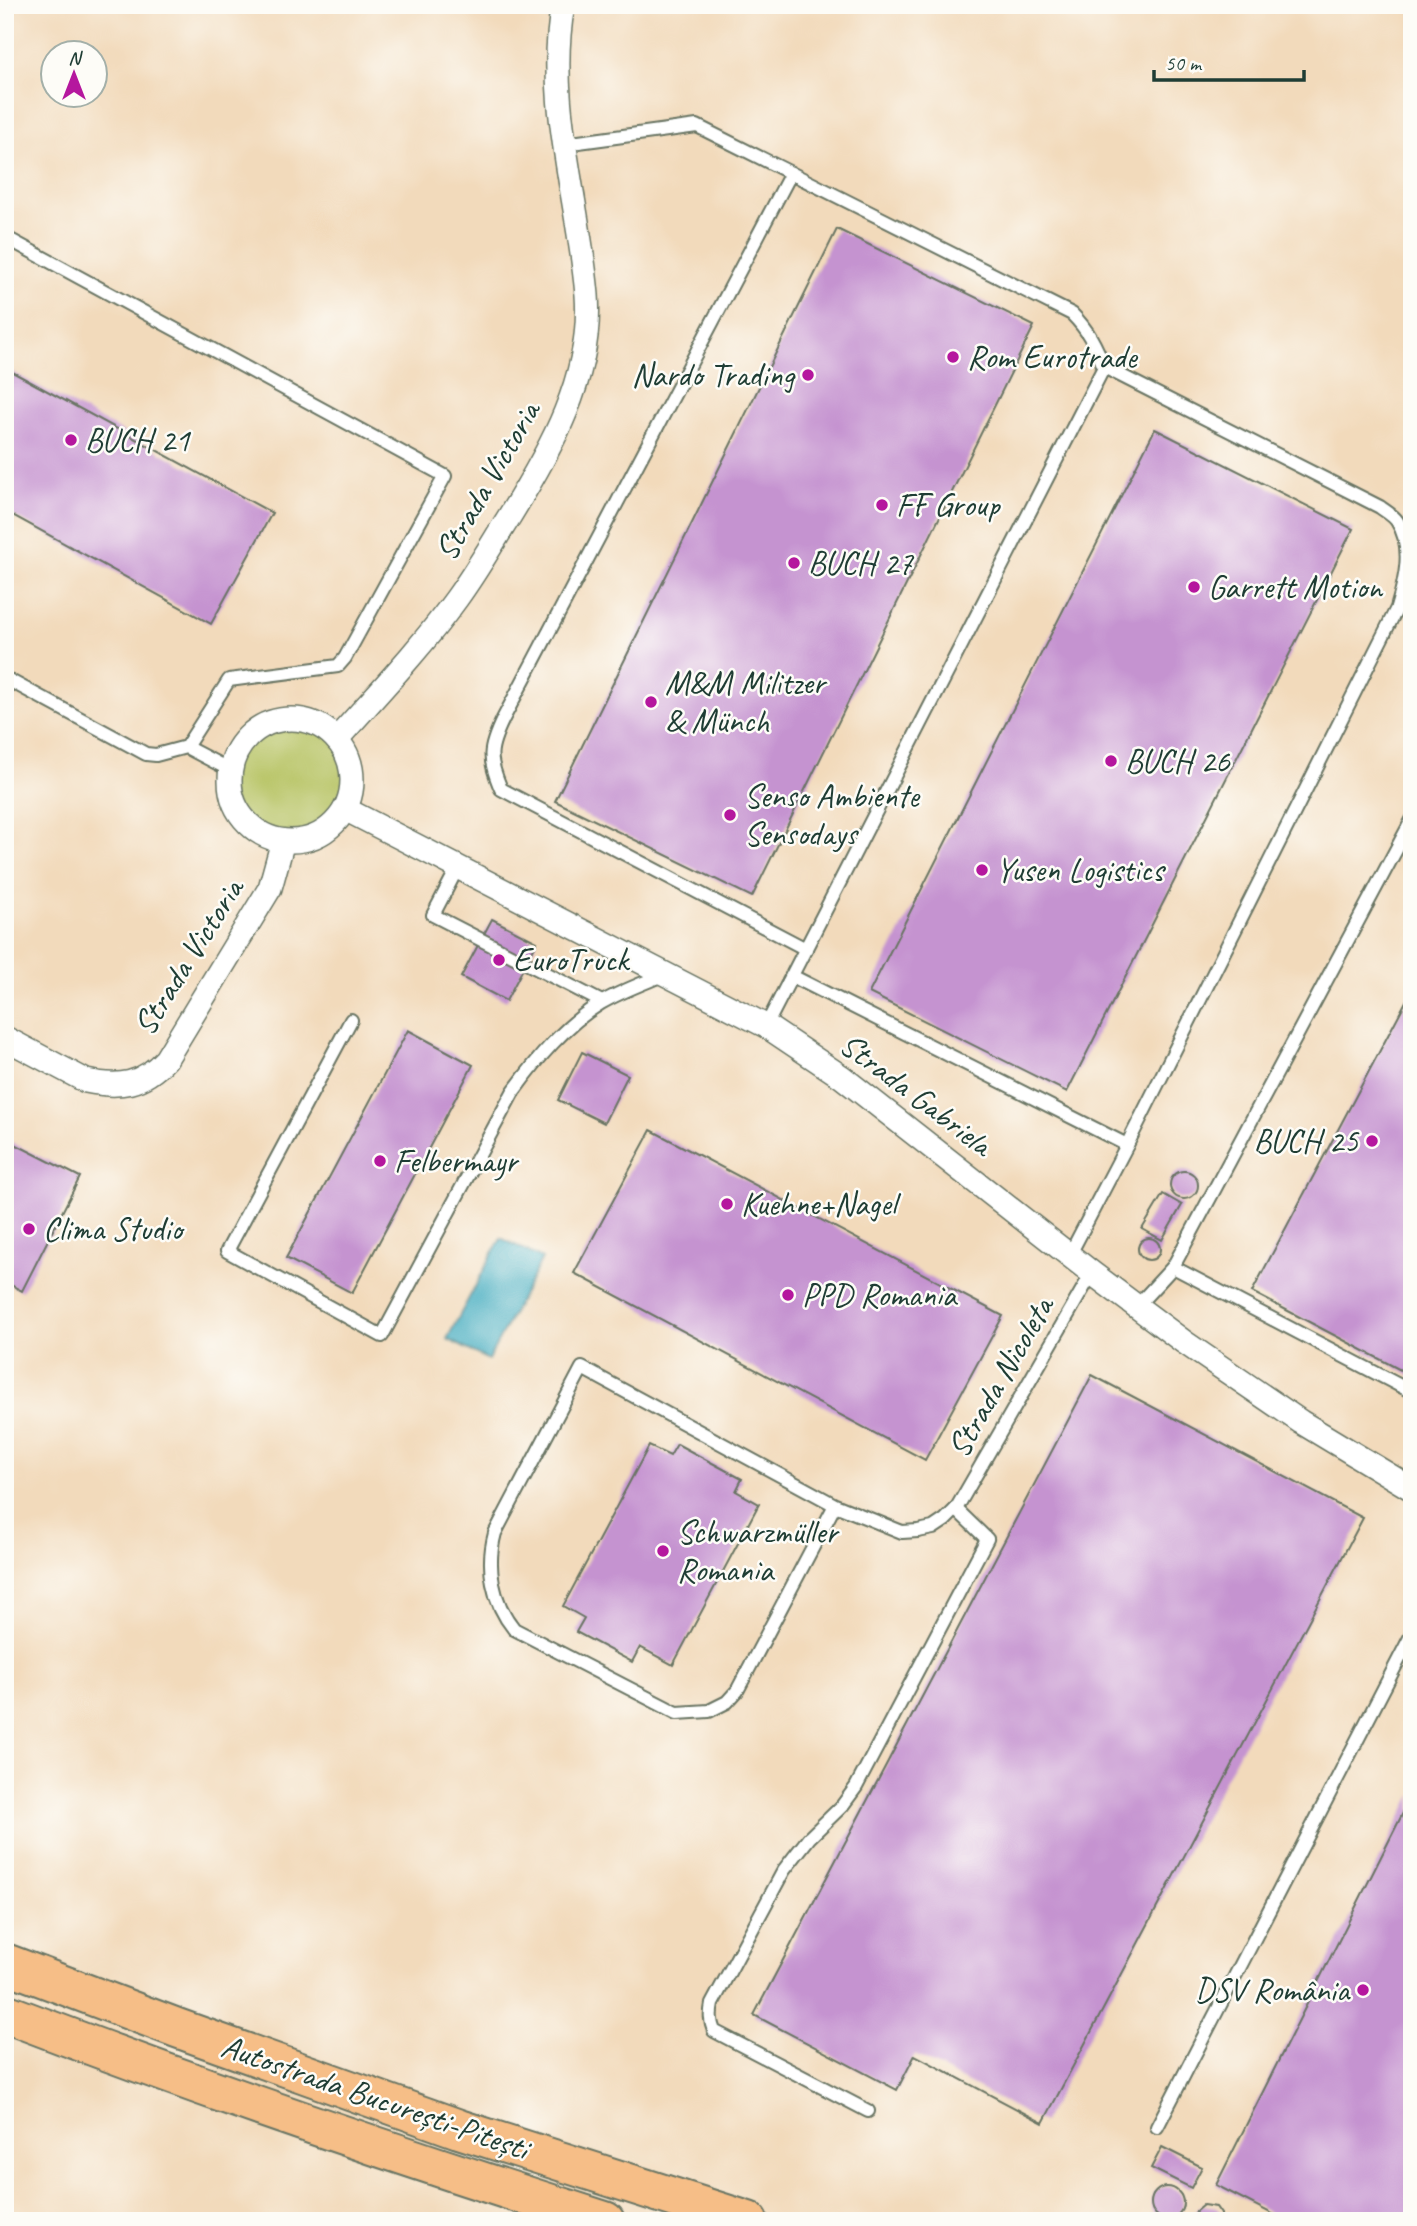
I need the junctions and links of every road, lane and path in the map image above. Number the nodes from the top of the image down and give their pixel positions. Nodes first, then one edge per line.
1 (563, 5) edge
2 (564, 144) junction
3 (791, 173) junction
4 (5, 237) edge
5 (1104, 367) junction
6 (5, 678) edge
7 (337, 739) junction
8 (186, 747) junction
9 (230, 770) junction
10 (345, 809) junction
11 (1412, 820) edge
12 (283, 841) junction
13 (458, 867) junction
14 (806, 949) junction
15 (666, 974) junction
16 (792, 976) junction
17 (602, 1002) junction
18 (351, 1020) dead end
19 (766, 1026) junction
20 (5, 1038) edge
21 (1127, 1145) junction
22 (1070, 1254) junction
23 (1172, 1267) junction
24 (1092, 1273) junction
25 (1136, 1307) junction
26 (1412, 1392) edge
27 (1412, 1489) edge
28 (835, 1505) junction
29 (956, 1509) junction
30 (1412, 1634) edge
31 (5, 1963) edge
32 (5, 2013) edge
33 (137, 2063) junction
34 (868, 2111) dead end
35 (1157, 2127) dead end
36 (559, 2221) edge
37 (605, 2221) edge
38 (748, 2221) edge

1 - 2 street, Strada Victoria
2 - 3 lane
2 - 7 street, Strada Victoria
3 - 5 lane
3 - 14 lane
4 - 8 lane
5 - 14 lane
5 - 21 lane
6 - 8 lane
7 - 9 street
7 - 10 street
8 - 9 lane
9 - 12 street
10 - 12 street
10 - 13 street, Strada Gabriela
11 - 23 lane
12 - 20 street, Strada Victoria
13 - 15 street, Strada Gabriela
13 - 17 lane
14 - 16 lane
15 - 17 lane
15 - 19 street, Strada Gabriela
16 - 19 lane
16 - 21 lane
17 - 18 lane
19 - 22 street, Strada Gabriela
21 - 22 lane
22 - 24 street, Strada Gabriela
23 - 25 lane
23 - 26 lane
24 - 25 street, Strada Gabriela
24 - 29 lane, Strada Nicoleta
25 - 27 street, Strada Gabriela
28 - 28 lane
28 - 29 lane
29 - 34 lane
30 - 35 lane
31 - 38 highway, Autostrada București-Pitești
32 - 33 highway, Autostrada București-Pitești
33 - 36 highway
33 - 37 highway, Autostrada București-Pitești

